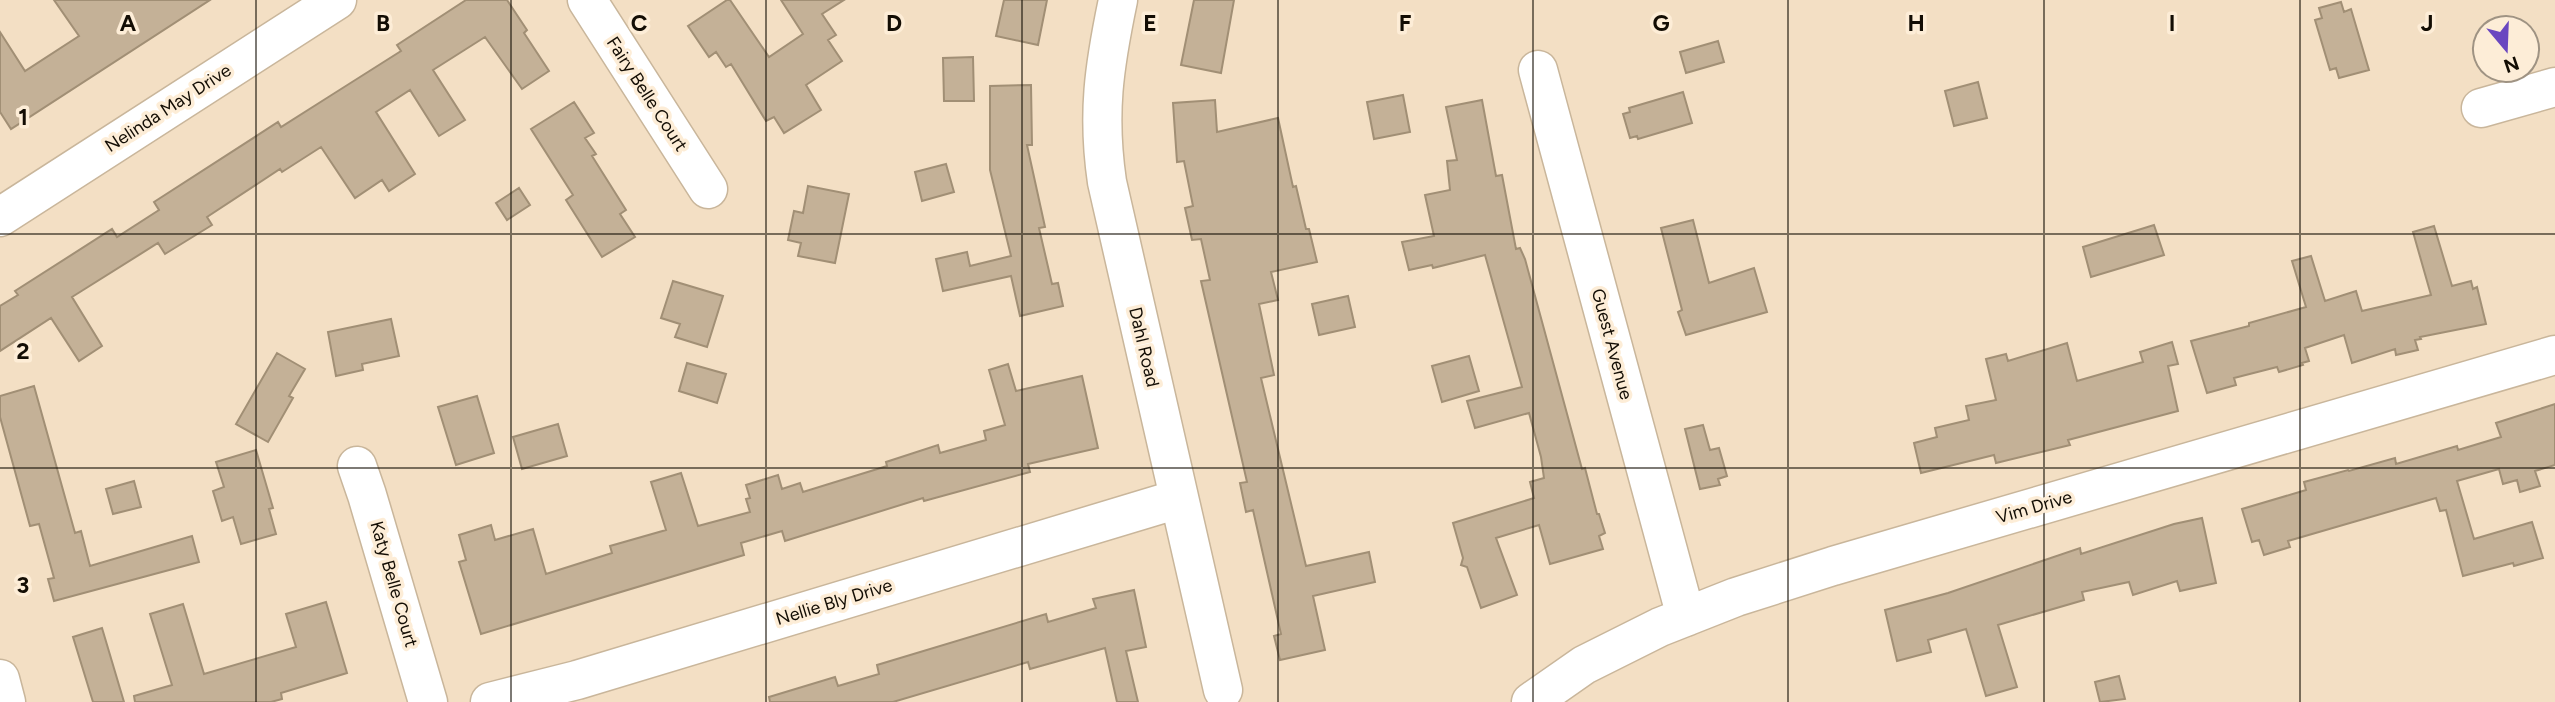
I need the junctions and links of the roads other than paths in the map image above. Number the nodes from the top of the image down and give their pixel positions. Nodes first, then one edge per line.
1 (337, 0) edge
2 (587, 0) edge
3 (1118, 0) edge
4 (1538, 70) dead end
5 (2555, 87) edge
6 (2481, 108) dead end
7 (708, 189) dead end
8 (0, 217) edge
9 (2555, 355) edge
10 (357, 466) dead end
11 (1178, 499) junction
12 (1686, 617) junction
13 (0, 679) edge
14 (1223, 690) dead end
15 (579, 691) edge
16 (6, 702) edge
17 (428, 702) edge
18 (490, 702) edge
19 (1531, 702) edge

1 - 8 street, Nelinda May Drive
2 - 7 street, Fairy Belle Court
3 - 11 street, Dahl Road
4 - 12 street, Guest Avenue
5 - 6 street
9 - 12 street, Vim Drive
10 - 17 street, Katy Belle Court
11 - 14 street, Dahl Road
11 - 15 street, Nellie Bly Drive
12 - 19 street, Vim Drive
13 - 16 street
15 - 18 street, Nellie Bly Drive

